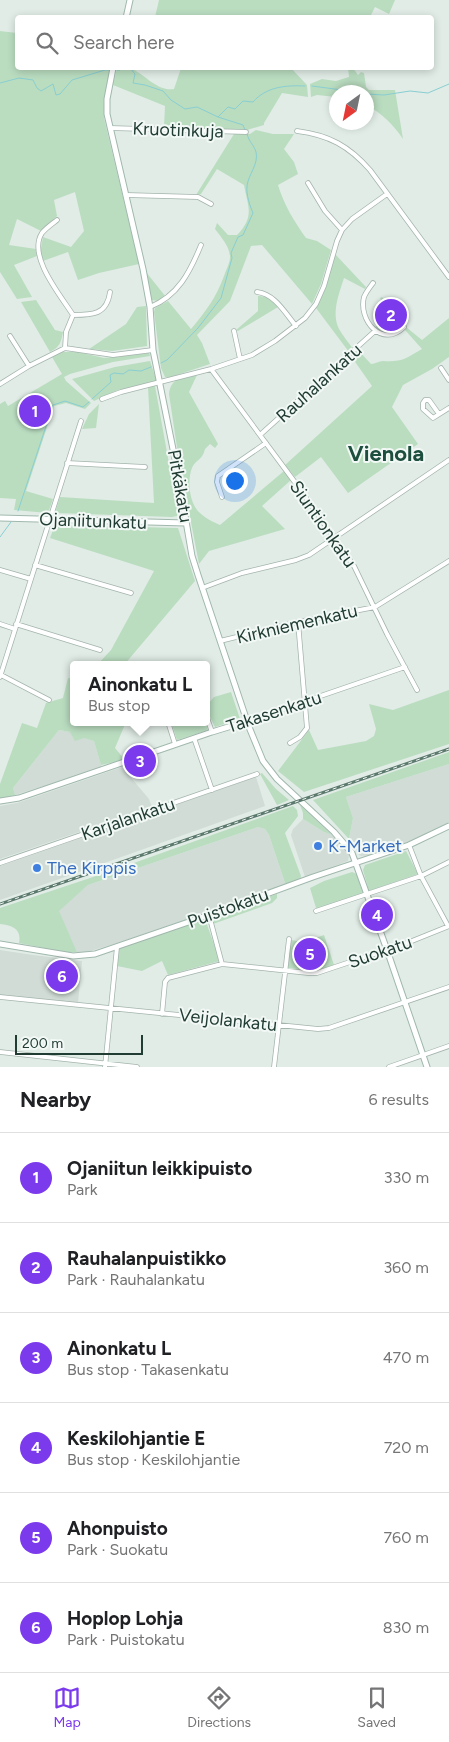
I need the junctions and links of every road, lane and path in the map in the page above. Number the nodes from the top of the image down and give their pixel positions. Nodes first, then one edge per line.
1 (130, 0) edge
2 (127, 15) edge
3 (113, 70) edge
4 (110, 128) junction
5 (297, 131) dead end
6 (246, 132) dead end
7 (308, 183) dead end
8 (387, 194) junction
9 (126, 196) junction
10 (211, 204) dead end
11 (57, 220) dead end
12 (342, 230) junction
13 (201, 245) dead end
14 (449, 277) edge
15 (373, 283) dead end
16 (110, 292) dead end
17 (257, 292) dead end
18 (150, 307) junction
19 (74, 315) junction
20 (296, 326) junction
21 (404, 327) dead end
22 (234, 331) dead end
23 (375, 331) junction
24 (10, 336) dead end
25 (64, 348) junction
26 (153, 350) junction
27 (240, 359) junction
28 (29, 366) junction
29 (441, 368) dead end
30 (211, 369) junction
31 (449, 380) edge
32 (160, 382) junction
33 (0, 384) edge
34 (102, 399) dead end
35 (449, 408) edge
36 (439, 414) junction
37 (81, 422) dead end
38 (260, 435) junction
39 (266, 443) junction
40 (449, 460) edge
41 (67, 463) junction
42 (145, 467) dead end
43 (222, 497) dead end
44 (0, 518) edge
45 (50, 519) junction
46 (186, 523) junction
47 (335, 538) junction
48 (449, 561) edge
49 (35, 565) junction
50 (0, 570) edge
51 (30, 579) junction
52 (202, 588) junction
53 (131, 593) dead end
54 (375, 607) junction
55 (298, 622) junction
56 (0, 624) edge
57 (16, 627) junction
58 (220, 641) junction
59 (100, 650) dead end
60 (405, 667) junction
61 (0, 676) edge
62 (417, 690) dead end
63 (49, 700) dead end
64 (305, 702) junction
65 (248, 721) junction
66 (169, 726) edge
67 (210, 726) edge
68 (212, 732) junction
69 (194, 738) junction
70 (290, 743) dead end
71 (175, 744) junction
72 (257, 774) dead end
73 (212, 790) junction
74 (0, 801) edge
75 (449, 826) edge
76 (409, 845) junction
77 (356, 862) junction
78 (449, 862) edge
79 (0, 864) edge
80 (421, 876) junction
81 (367, 894) junction
82 (316, 911) dead end
83 (209, 915) junction
84 (449, 926) edge
85 (289, 940) dead end
86 (0, 944) edge
87 (116, 947) junction
88 (387, 950) junction
89 (222, 964) junction
90 (285, 970) junction
91 (449, 987) edge
92 (0, 997) edge
93 (404, 1003) junction
94 (110, 1009) junction
95 (162, 1014) junction
96 (279, 1026) junction
97 (449, 1046) edge
98 (0, 1052) edge
99 (422, 1055) junction
100 (105, 1065) edge
101 (137, 1067) edge
102 (274, 1067) edge
103 (389, 1067) edge
104 (426, 1067) edge

1 - 2 street
3 - 4 street, Pitkäkatu
4 - 6 street, Kruotinkuja
4 - 9 street, Pitkäkatu
5 - 8 street
7 - 12 street
8 - 12 street
8 - 14 street
9 - 10 street
9 - 18 street, Pitkäkatu
11 - 19 street
12 - 20 street
13 - 18 street
15 - 23 street
16 - 19 street
17 - 20 street
18 - 26 street, Pitkäkatu
19 - 25 street
20 - 27 street
21 - 23 street, Rauhalankatu
22 - 27 street
23 - 38 street, Rauhalankatu
24 - 28 street
25 - 26 street
25 - 28 street
26 - 32 street, Pitkäkatu
27 - 30 street
28 - 33 street
29 - 31 street
30 - 32 street
30 - 38 street, Siuntionkatu
32 - 34 street
32 - 46 street, Pitkäkatu
35 - 36 street
36 - 36 street
37 - 41 street
38 - 39 street, Siuntionkatu
39 - 43 street
39 - 47 street, Siuntionkatu
40 - 47 street
41 - 42 street
41 - 45 street
44 - 45 street, Ojaniitunkatu
45 - 46 street, Ojaniitunkatu
45 - 49 street
46 - 52 street, Pitkäkatu
47 - 52 street
47 - 54 street, Siuntionkatu
48 - 54 street
49 - 51 street
49 - 53 street
50 - 51 street
51 - 57 street
52 - 58 street, Pitkäkatu
54 - 55 street, Kirkniemenkatu
54 - 60 street, Siuntionkatu
55 - 58 street, Kirkniemenkatu
55 - 64 street
56 - 57 street
57 - 59 street
57 - 61 street
58 - 65 street, Pitkäkatu
60 - 62 street, Siuntionkatu
60 - 64 street, Takasenkatu
61 - 63 street
64 - 65 street, Takasenkatu
64 - 70 street
65 - 68 street, Takasenkatu
65 - 77 street, Pitkäkatu
66 - 71 street
67 - 68 street
68 - 69 street, Takasenkatu
69 - 71 street, Takasenkatu
69 - 73 street
71 - 74 street, Takasenkatu
72 - 73 street, Karjalankatu
73 - 79 street, Karjalankatu
75 - 76 street, Puistokatu
76 - 77 street, Puistokatu
76 - 80 street
77 - 81 street, Pitkäkatu
77 - 83 street, Puistokatu
78 - 80 street
80 - 81 street
80 - 84 street
81 - 82 street
81 - 88 street, Pitkäkatu
83 - 87 street, Puistokatu
83 - 89 street
84 - 88 street, Suokatu
85 - 90 street
86 - 87 street, Puistokatu
87 - 94 street
88 - 90 street, Suokatu
88 - 93 street, Pitkäkatu
89 - 90 street, Suokatu
89 - 95 street, Suokatu
90 - 96 street
91 - 93 street, Veijolankatu
92 - 94 street, Veijolankatu
93 - 96 street, Veijolankatu
93 - 99 street, Pitkäkatu
94 - 95 street, Veijolankatu
94 - 100 street
95 - 96 street, Veijolankatu
96 - 102 street
97 - 99 street
98 - 100 street
99 - 103 street
99 - 104 street, Pitkäkatu
100 - 101 street

